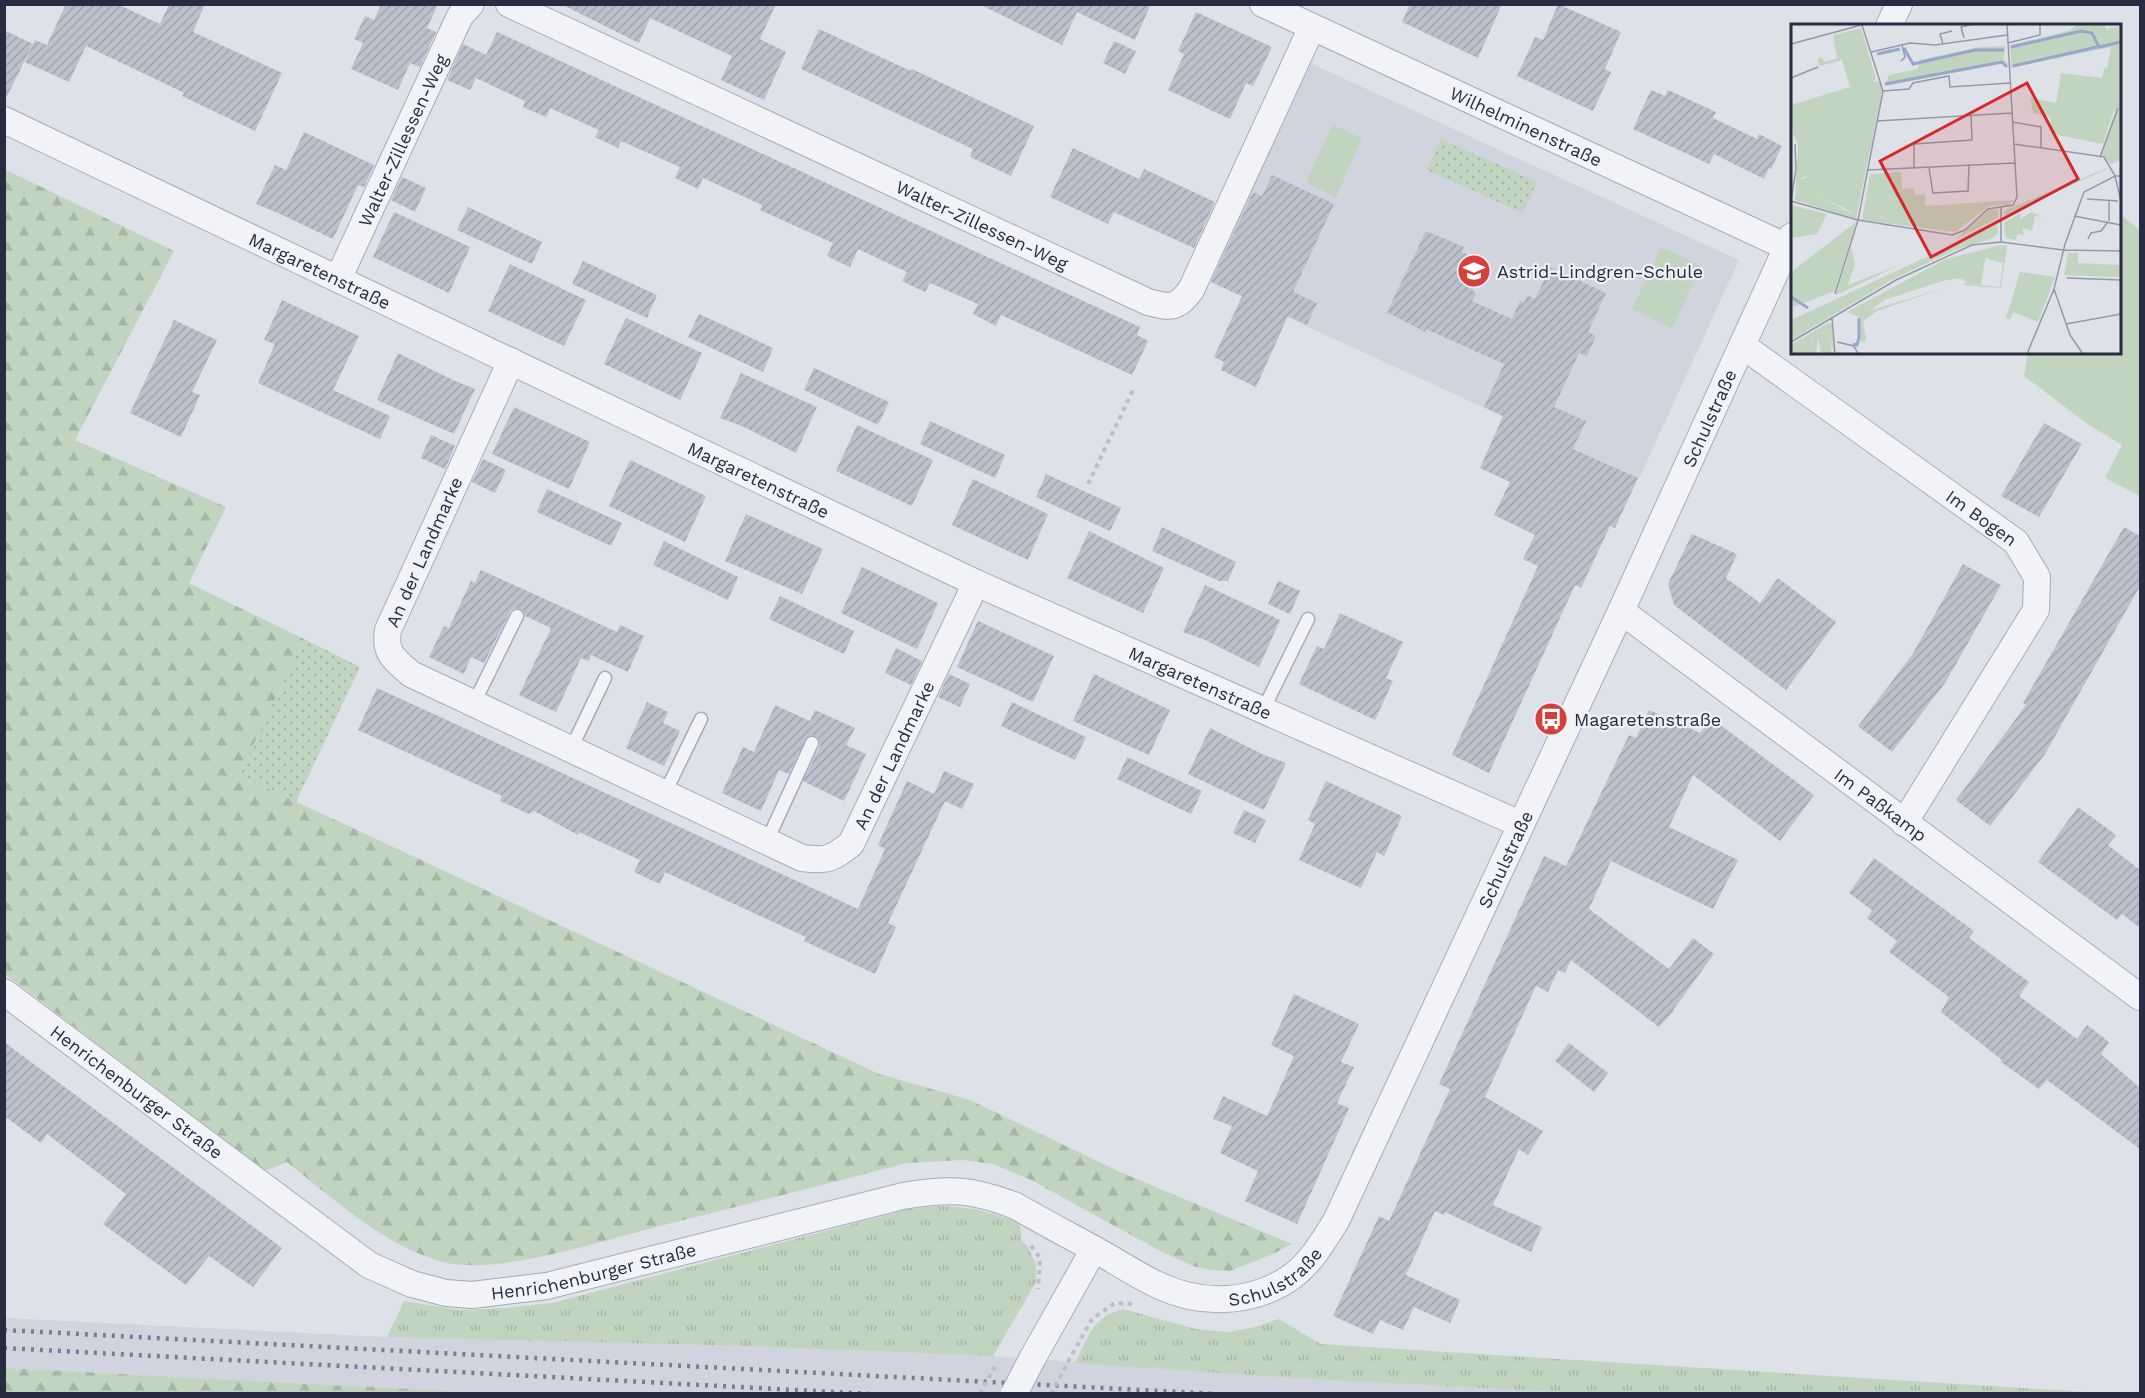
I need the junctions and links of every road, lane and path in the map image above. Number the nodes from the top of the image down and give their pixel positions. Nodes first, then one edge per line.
1 (471, 4) edge
2 (508, 4) edge
3 (1263, 4) edge
4 (1899, 4) edge
5 (1890, 24) edge
6 (1312, 27) junction
7 (4, 120) edge
8 (1790, 242) edge
9 (338, 279) junction
10 (1743, 346) junction
11 (511, 361) junction
12 (1134, 388) dead end
13 (1088, 484) dead end
14 (976, 583) junction
15 (1621, 611) junction
16 (516, 616) dead end
17 (1308, 619) dead end
18 (605, 678) dead end
19 (474, 704) junction
20 (1263, 710) junction
21 (701, 719) dead end
22 (812, 742) dead end
23 (571, 749) junction
24 (665, 793) junction
25 (1904, 823) junction
26 (1520, 824) junction
27 (767, 841) junction
28 (4, 992) edge
29 (2140, 998) edge
30 (1029, 1244) dead end
31 (1094, 1249) junction
32 (1034, 1296) dead end
33 (1000, 1356) dead end
34 (1068, 1362) dead end
35 (980, 1394) edge
36 (1014, 1394) edge
37 (1052, 1394) edge

1 - 9 street, Walter-Zillessen-Weg
2 - 6 street, Walter-Zillessen-Weg
3 - 6 street, Wilhelminenstraße
4 - 5 street
6 - 8 street, Wilhelminenstraße
7 - 9 street, Margaretenstraße
8 - 10 street, Schulstraße
9 - 11 street, Margaretenstraße
10 - 15 street, Schulstraße
10 - 25 street, Im Bogen
11 - 14 street, Margaretenstraße
11 - 19 street, An der Landmarke
12 - 13 path
14 - 20 street, Margaretenstraße
14 - 27 street, An der Landmarke
15 - 25 street, Im Paßkamp
15 - 26 street, Schulstraße
16 - 19 lane
17 - 20 lane
18 - 23 lane
19 - 23 street, An der Landmarke
20 - 26 street, Margaretenstraße
21 - 24 lane
22 - 27 lane
23 - 24 street, An der Landmarke
24 - 27 street, An der Landmarke
25 - 29 street, Im Paßkamp
26 - 31 street, Schulstraße
28 - 31 street, Henrichenburger Straße
30 - 32 path
31 - 36 street, bridge
33 - 35 path, bridge
34 - 37 path, bridge

